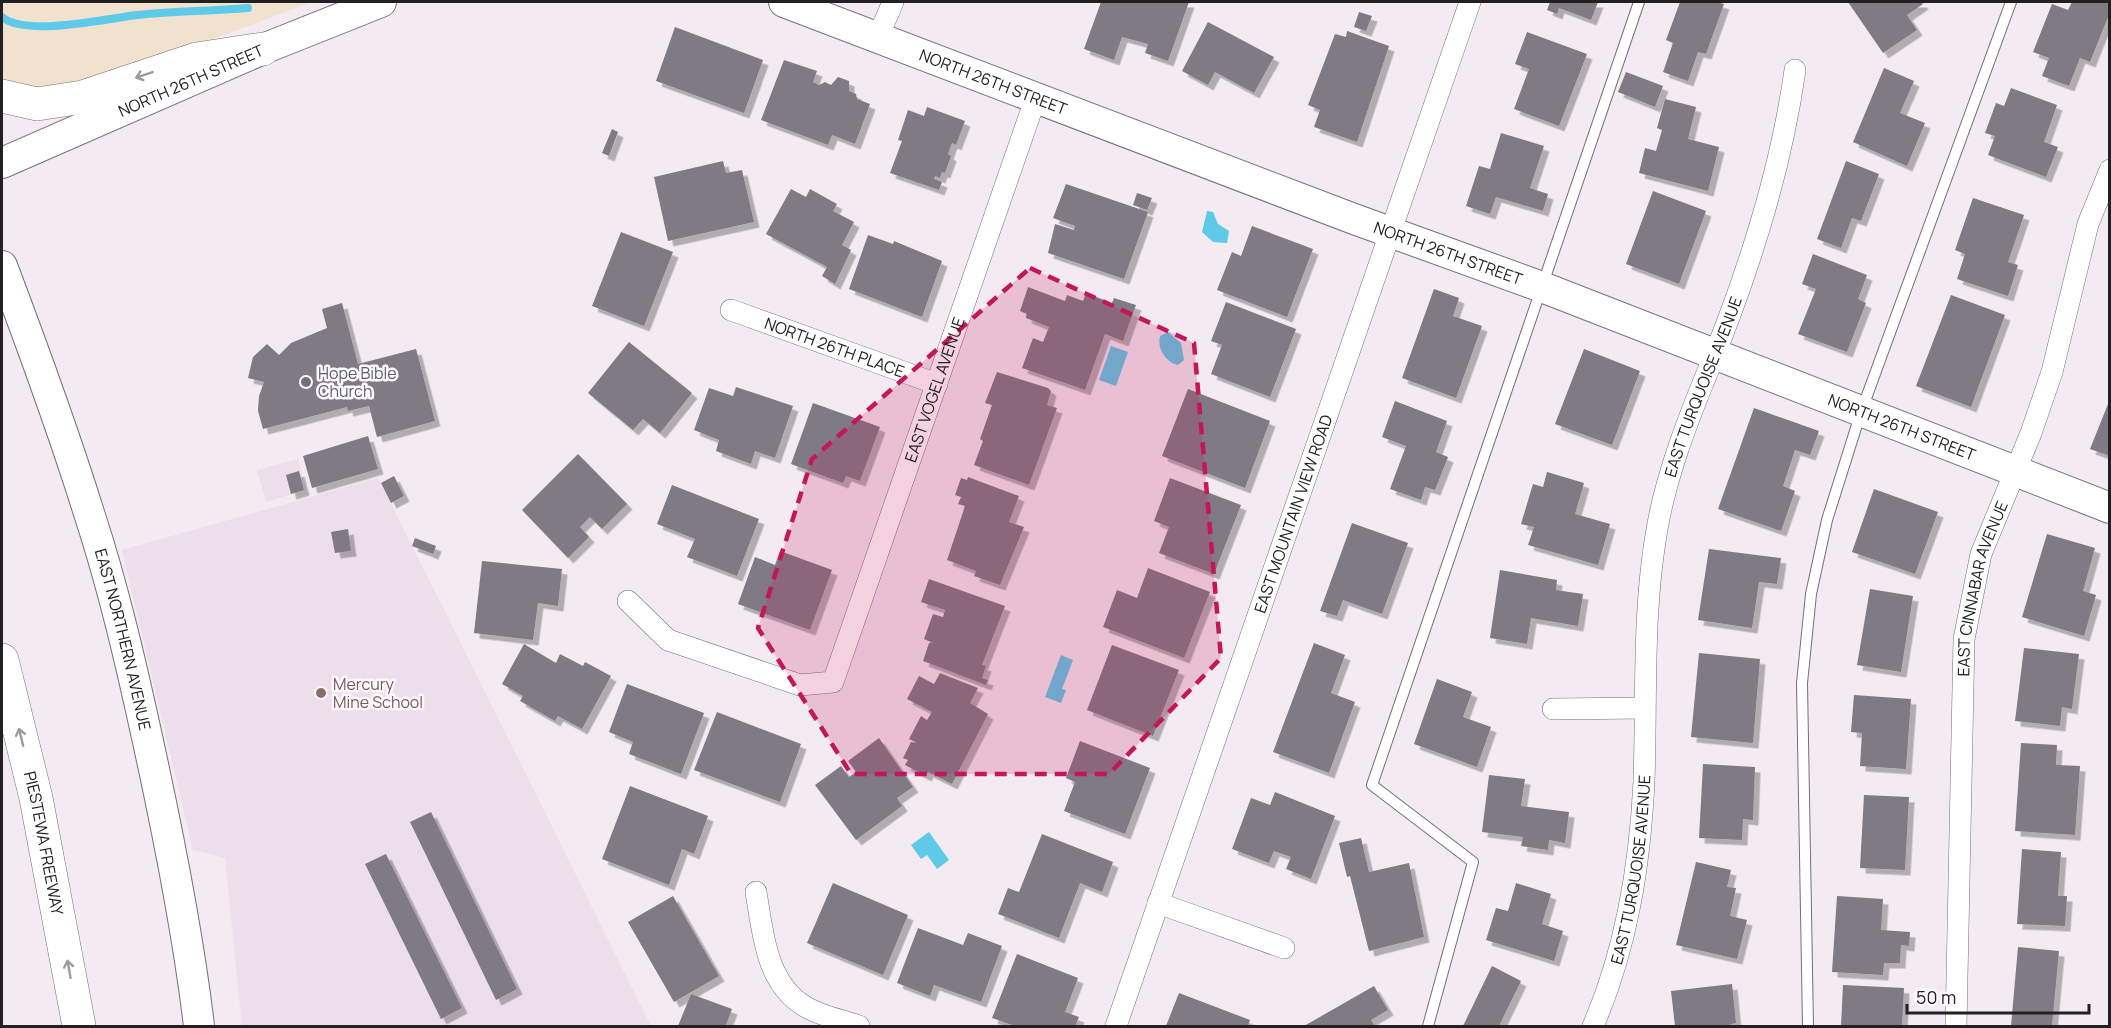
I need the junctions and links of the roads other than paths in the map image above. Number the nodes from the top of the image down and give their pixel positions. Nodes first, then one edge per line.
1 (381, 2) edge
2 (784, 2) edge
3 (893, 2) edge
4 (1470, 2) edge
5 (1639, 2) edge
6 (2012, 2) edge
7 (878, 37) junction
8 (263, 49) junction
9 (1795, 70) dead end
10 (2, 96) edge
11 (1036, 97) junction
12 (2, 163) edge
13 (2109, 170) edge
14 (1391, 232) junction
15 (2, 266) edge
16 (1542, 287) junction
17 (731, 310) dead end
18 (1713, 354) junction
19 (937, 384) junction
20 (1861, 412) junction
21 (2014, 472) junction
22 (2109, 508) edge
23 (628, 601) dead end
24 (2, 660) edge
25 (1643, 708) junction
26 (1553, 709) dead end
27 (756, 892) dead end
28 (1158, 903) junction
29 (1284, 948) dead end
30 (79, 1026) edge
31 (200, 1026) edge
32 (859, 1026) edge
33 (1116, 1026) edge
34 (1428, 1026) edge
35 (1593, 1026) edge
36 (1808, 1026) edge
37 (1956, 1026) edge

1 - 8 street, NORTH 26TH STREET
2 - 7 street, NORTH 26TH STREET
3 - 7 street
4 - 14 street, EAST MOUNTAIN VIEW ROAD
5 - 16 lane
6 - 20 lane
7 - 11 street, NORTH 26TH STREET
8 -> 10 highway
8 - 12 street, NORTH 26TH STREET
9 - 18 street, EAST TURQUOISE AVENUE
11 - 14 street, NORTH 26TH STREET
11 - 19 street, EAST VOGEL AVENUE
13 - 21 street, EAST CINNABAR AVENUE
14 - 16 street, NORTH 26TH STREET
14 - 28 street, EAST MOUNTAIN VIEW ROAD
15 - 31 street, EAST NORTHERN AVENUE
16 - 18 street, NORTH 26TH STREET
16 - 34 lane
17 - 19 street, NORTH 26TH PLACE
18 - 20 street, NORTH 26TH STREET
18 - 25 street, EAST TURQUOISE AVENUE
19 - 23 street, EAST VOGEL AVENUE
20 - 21 street, NORTH 26TH STREET
20 - 36 lane
21 - 22 street, NORTH 26TH STREET
21 - 37 street, EAST CINNABAR AVENUE
30 -> 24 highway, PIESTEWA FREEWAY
25 - 26 street
25 - 35 street, EAST TURQUOISE AVENUE
27 - 32 street
28 - 29 street
28 - 33 street, EAST MOUNTAIN VIEW ROAD

